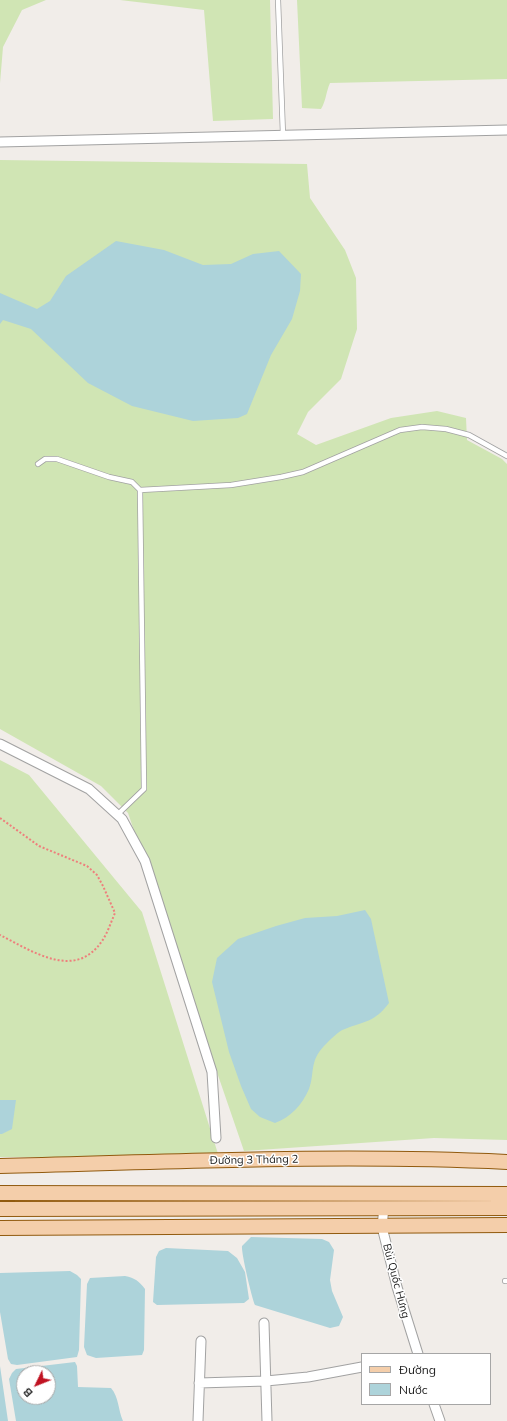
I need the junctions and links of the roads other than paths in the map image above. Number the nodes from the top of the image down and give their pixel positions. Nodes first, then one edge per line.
1 (278, 0) edge
2 (507, 130) edge
3 (283, 135) junction
4 (0, 142) edge
5 (507, 456) edge
6 (38, 464) dead end
7 (140, 490) junction
8 (0, 744) edge
9 (117, 815) junction
10 (216, 1138) dead end
11 (507, 1162) edge
12 (0, 1166) edge
13 (0, 1193) edge
14 (507, 1194) edge
15 (384, 1207) junction
16 (507, 1208) edge
17 (0, 1209) edge
18 (507, 1225) edge
19 (382, 1227) junction
20 (0, 1228) edge
21 (264, 1323) dead end
22 (201, 1341) dead end
23 (415, 1353) edge
24 (361, 1367) edge
25 (266, 1381) junction
26 (199, 1383) junction
27 (434, 1405) edge
28 (198, 1421) edge
29 (267, 1421) edge
30 (440, 1421) edge

1 - 3 lane
2 - 3 street
3 - 4 street
5 - 7 lane
6 - 7 lane
7 - 9 lane
8 - 9 street
9 - 10 street
11 - 12 main road, Đường 3 Tháng 2
13 - 14 main road
15 - 16 main road
15 - 17 main road
15 - 19 street, Bùi Quốc Hưng
18 - 19 main road
19 - 20 main road
19 - 23 street, Bùi Quốc Hưng
21 - 25 street
22 - 26 street
24 - 25 street
25 - 26 street
25 - 29 street
26 - 28 street
27 - 30 street

